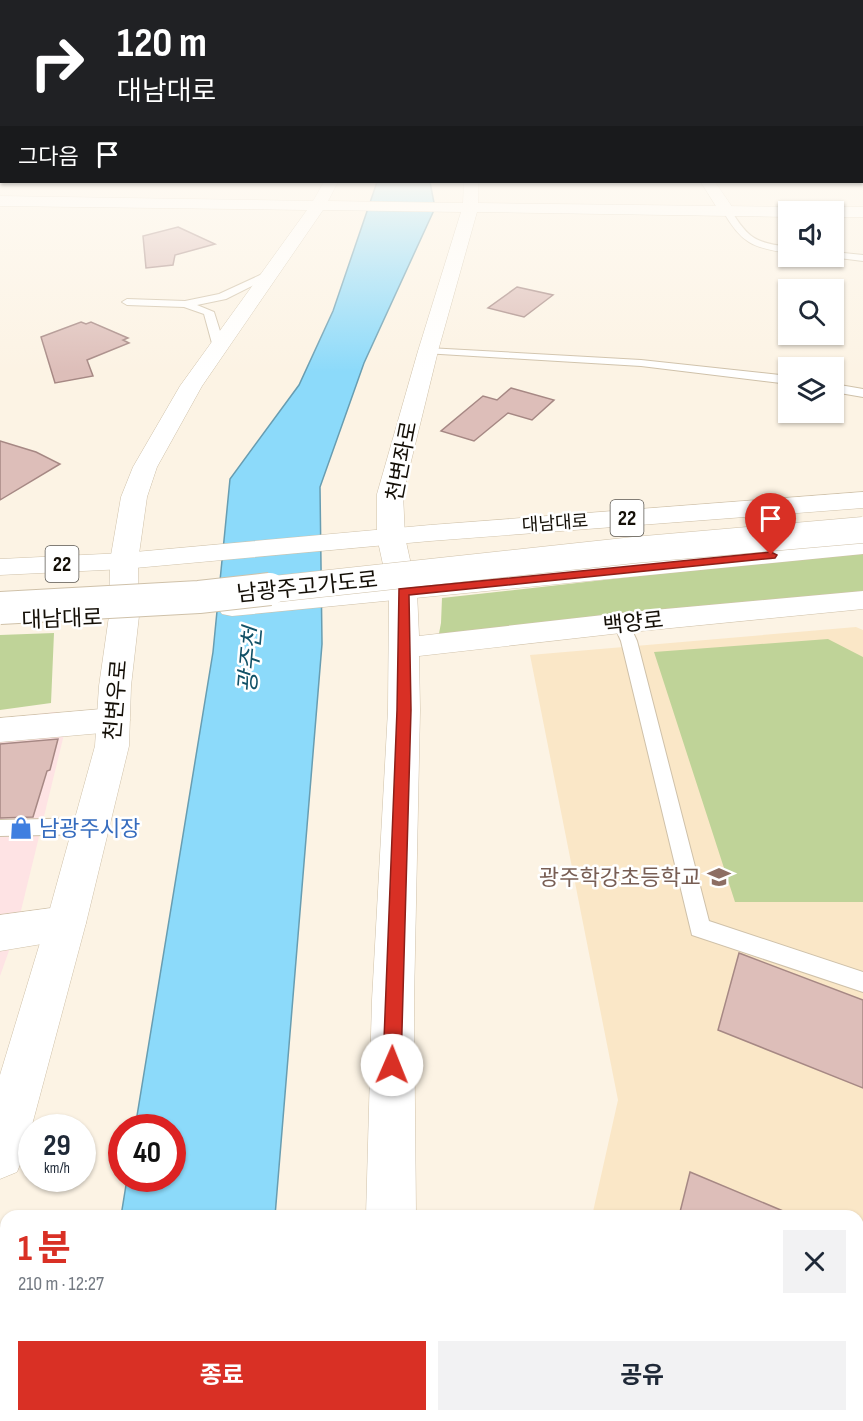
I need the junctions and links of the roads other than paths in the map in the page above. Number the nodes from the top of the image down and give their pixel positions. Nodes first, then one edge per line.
1 (294, 239) edge
2 (461, 239) edge
3 (747, 239) edge
4 (778, 248) edge
5 (844, 256) edge
6 (863, 258) edge
7 (271, 273) junction
8 (127, 302) dead end
9 (185, 304) junction
10 (219, 347) junction
11 (428, 351) junction
12 (778, 379) edge
13 (844, 390) edge
14 (863, 393) edge
15 (863, 500) edge
16 (863, 517) edge
17 (863, 530) edge
18 (391, 537) junction
19 (863, 546) edge
20 (124, 561) junction
21 (0, 567) edge
22 (0, 589) edge
23 (403, 592) junction
24 (863, 600) edge
25 (0, 608) edge
26 (124, 616) junction
27 (0, 620) edge
28 (621, 623) junction
29 (403, 648) junction
30 (113, 720) junction
31 (0, 730) edge
32 (91, 826) junction
33 (0, 828) edge
34 (66, 923) junction
35 (0, 933) edge
36 (863, 982) edge
37 (0, 1155) edge
38 (391, 1210) edge

1 - 7 street, 천변우로
2 - 11 street, 천변좌로
3 - 4 lane
5 - 6 lane
7 - 9 lane
7 - 10 street, 천변우로
8 - 9 lane
9 - 10 lane
10 - 20 street, 천변우로
11 - 12 lane
11 - 18 street, 천변좌로
13 - 14 lane
15 - 18 street, 대남대로 / 22
16 - 22 street, 남광주고가도로
17 - 25 street, 남광주고가도로, bridge
18 - 20 street, 22
18 - 23 street, 천변좌로
19 - 23 street, 22
20 - 21 street, 22
20 - 26 street, 천변우로
23 - 26 street, 22
23 - 29 street, 천변좌로
24 - 28 street, 백양로
26 - 27 street, 대남대로 / 22
26 - 30 street, 천변우로
28 - 29 street, 백양로
28 - 36 lane
29 - 38 street, 천변좌로
30 - 31 street
30 - 32 street, 천변우로
32 - 33 lane
32 - 34 street, 천변우로
34 - 35 street
34 - 37 street, 천변우로

